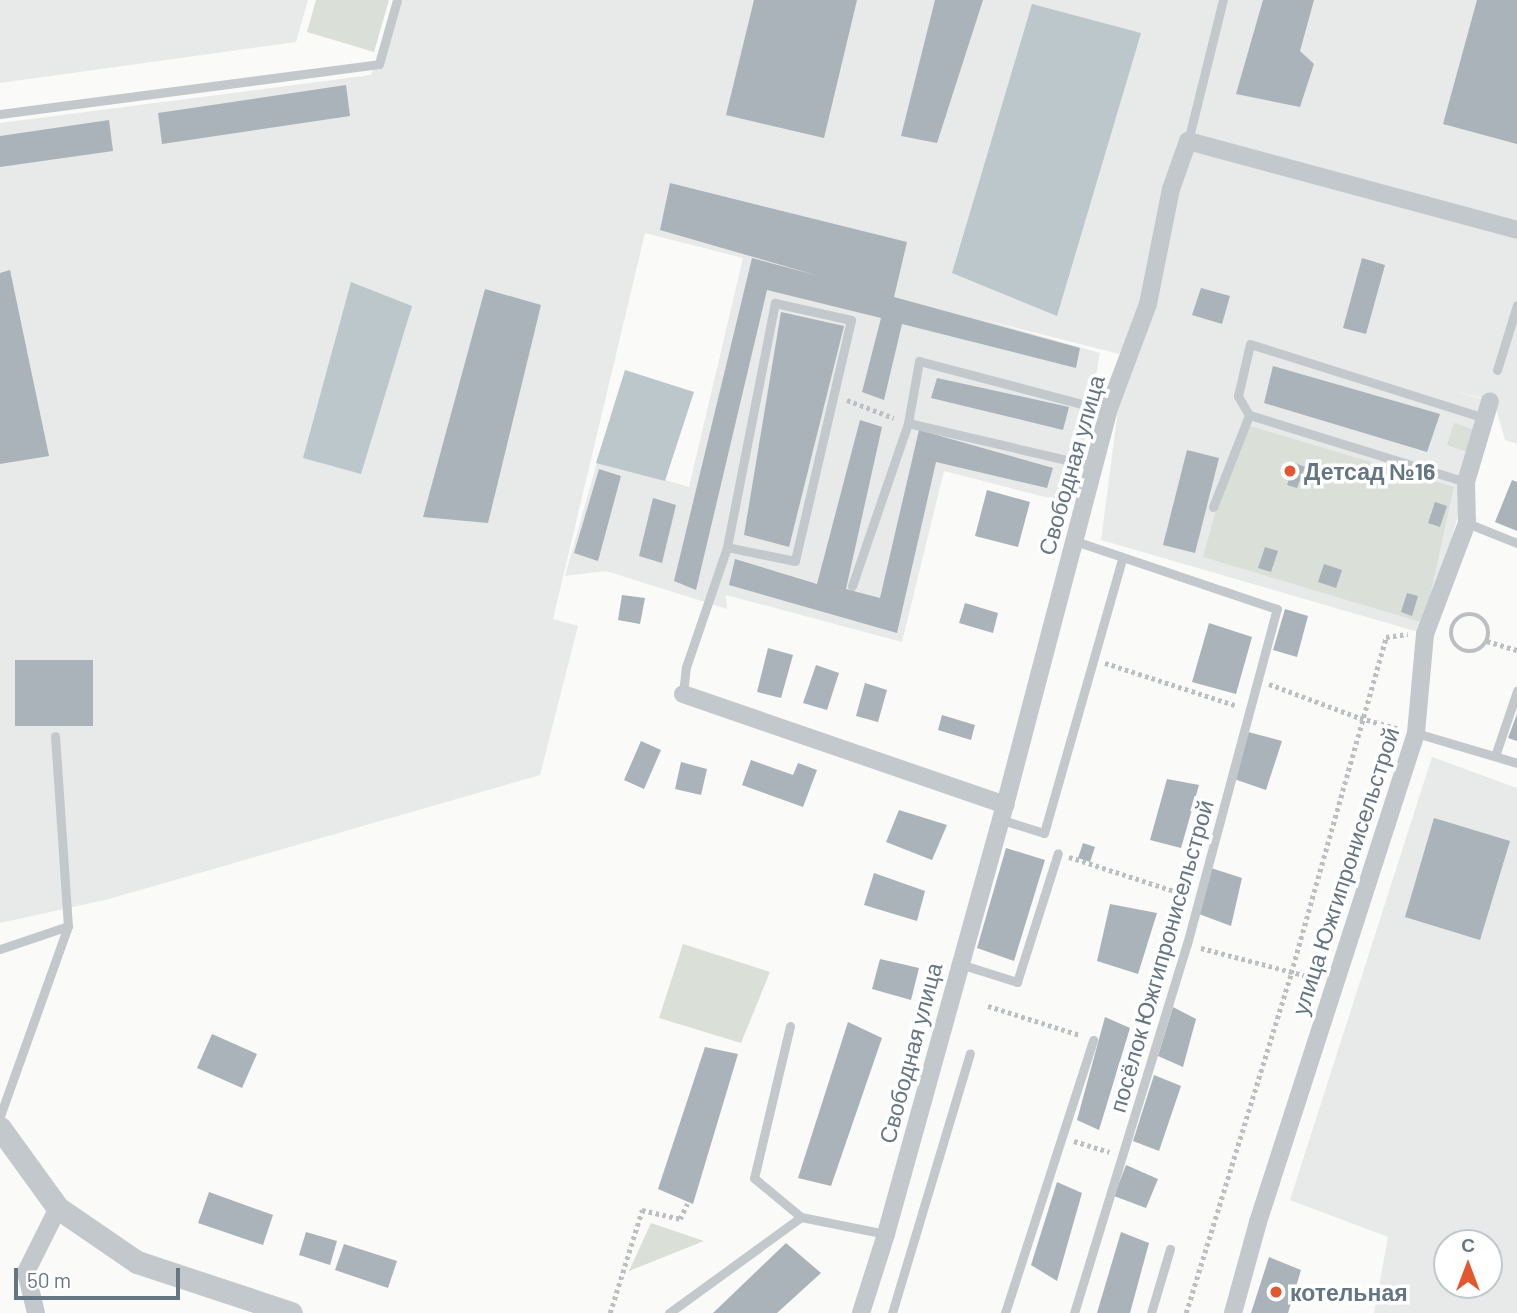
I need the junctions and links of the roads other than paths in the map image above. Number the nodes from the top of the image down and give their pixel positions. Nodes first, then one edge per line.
1 (397, 0) edge
2 (1223, 0) edge
3 (0, 114) edge
4 (1188, 141) junction
5 (1517, 230) edge
6 (1517, 305) edge
7 (1497, 370) dead end
8 (1488, 410) joint
9 (1108, 411) junction
10 (1249, 415) junction
11 (908, 424) junction
12 (1093, 466) junction
13 (1466, 482) junction
14 (1213, 507) dead end
15 (1467, 523) junction
16 (1075, 541) junction
17 (1517, 543) edge
18 (727, 547) junction
19 (1122, 559) junction
20 (852, 586) dead end
21 (1517, 691) edge
22 (683, 694) joint
23 (1416, 733) junction
24 (55, 736) dead end
25 (1494, 756) junction
26 (1517, 763) edge
27 (1002, 812) junction
28 (1058, 853) road end
29 (68, 926) junction
30 (0, 949) edge
31 (960, 964) junction
32 (790, 1026) dead end
33 (1094, 1040) road end
34 (970, 1053) dead end
35 (0, 1116) edge
36 (0, 1128) edge
37 (58, 1209) junction
38 (800, 1217) junction
39 (886, 1234) junction
40 (1170, 1249) dead end
41 (36, 1313) edge
42 (291, 1313) edge
43 (669, 1313) edge
44 (861, 1313) edge
45 (892, 1313) edge
46 (1005, 1313) edge
47 (1074, 1313) edge
48 (1151, 1313) edge
49 (1233, 1313) edge

1 - 3 lane
2 - 4 lane
4 - 5 street
4 - 9 street, Свободная улица
6 - 7 lane
8 - 10 lane
8 - 13 street, улица Южгипронисельстрой
9 - 11 lane
9 - 12 street, Свободная улица
10 - 13 lane
10 - 14 lane
11 - 12 lane
11 - 20 lane
12 - 16 street, Свободная улица
13 - 15 street, улица Южгипронисельстрой
15 - 17 lane
15 - 23 street, улица Южгипронисельстрой
16 - 19 lane
16 - 27 street, Свободная улица
18 - 18 lane
18 - 22 lane
19 - 27 lane
19 - 47 lane, посёлок Южгипронисельстрой
21 - 25 lane
22 - 27 street
23 - 25 lane
23 - 49 street, улица Южгипронисельстрой
24 - 29 lane
25 - 26 lane
27 - 31 street, Свободная улица
28 - 31 lane
29 - 30 lane
29 - 35 lane
31 - 39 street, Свободная улица
32 - 38 lane
33 - 46 lane
34 - 45 lane
36 - 37 street
37 - 41 street
37 - 42 street
38 - 39 lane
38 - 43 lane
39 - 44 street, Свободная улица
40 - 48 lane

